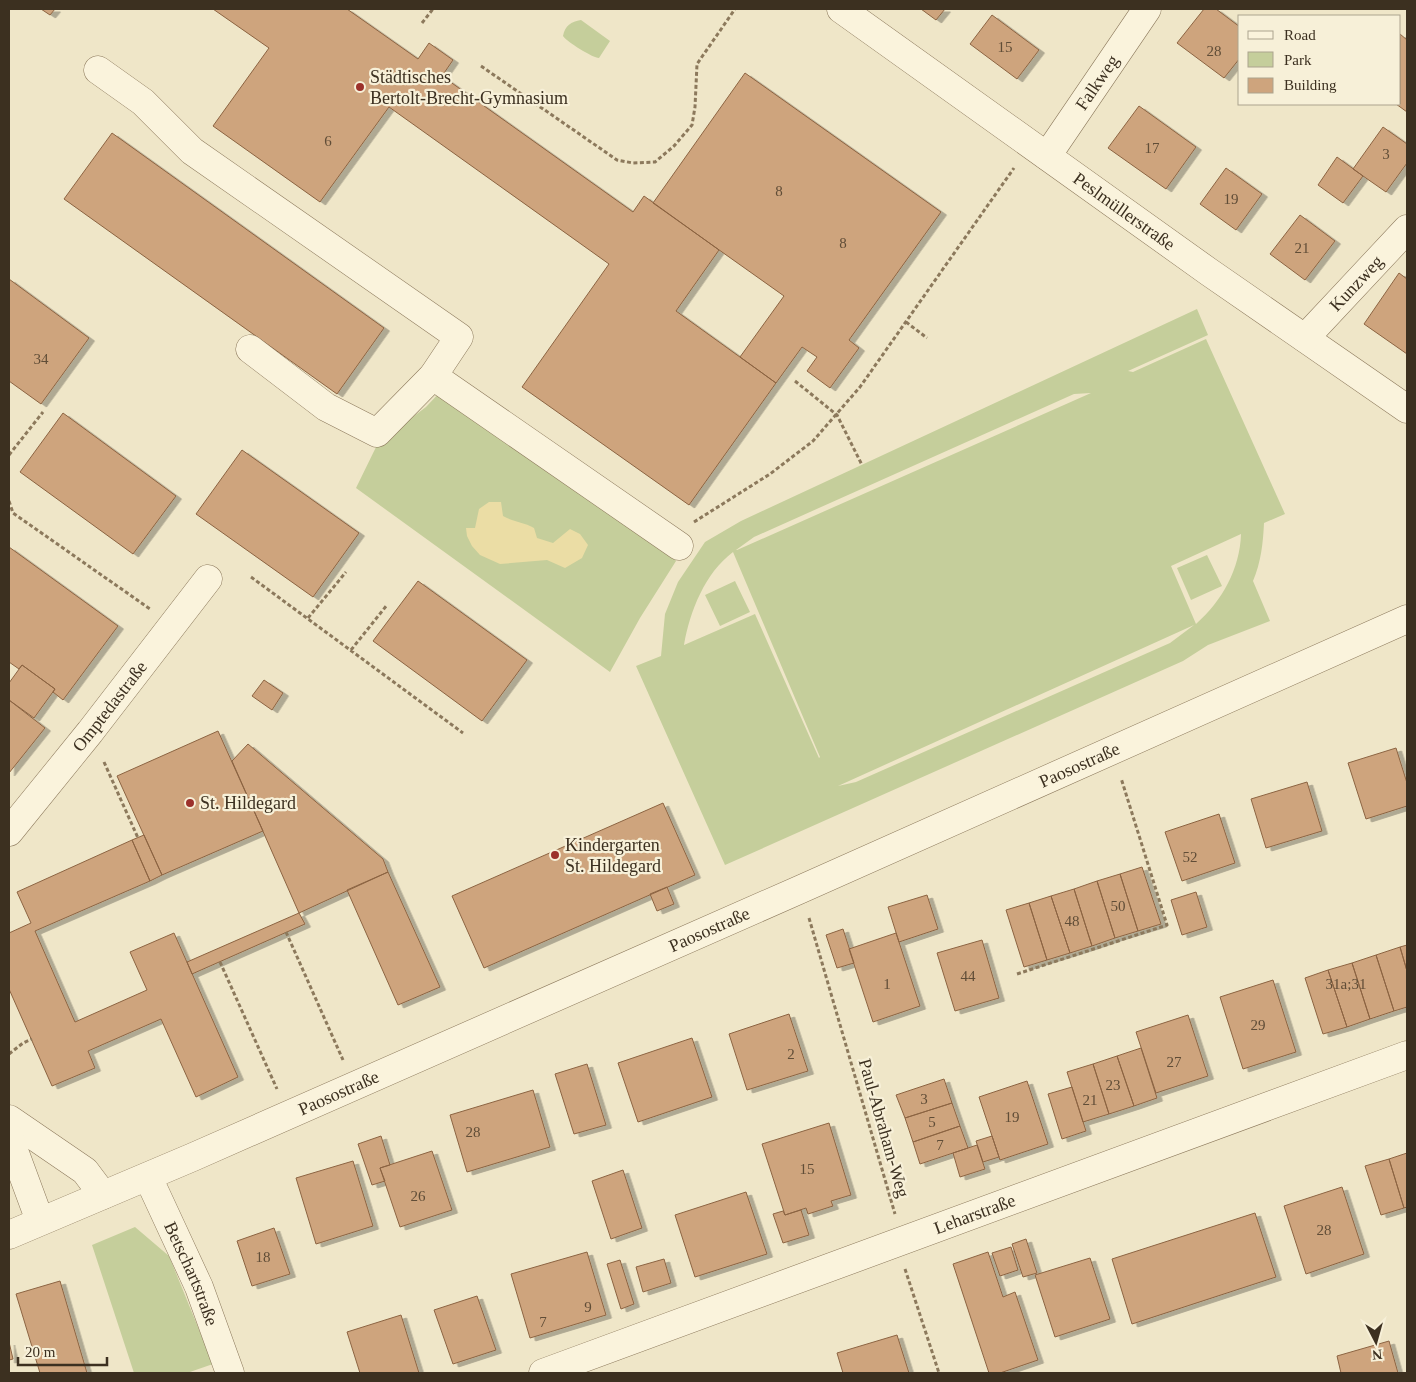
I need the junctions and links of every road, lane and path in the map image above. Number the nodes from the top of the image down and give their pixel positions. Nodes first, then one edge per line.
1 (433, 9) edge
2 (734, 9) edge
3 (842, 9) edge
4 (1146, 9) edge
5 (422, 23) dead end
6 (481, 66) dead end
7 (98, 70) dead end
8 (1047, 156) junction
9 (1019, 161) dead end
10 (1407, 229) edge
11 (906, 322) junction
12 (928, 338) dead end
13 (1305, 338) junction
14 (250, 349) dead end
15 (433, 376) junction
16 (795, 381) dead end
17 (1407, 410) edge
18 (43, 412) dead end
19 (836, 414) junction
20 (9, 456) edge
21 (862, 465) dead end
22 (9, 501) edge
23 (674, 542) joint
24 (346, 572) dead end
25 (252, 577) dead end
26 (208, 579) dead end
27 (387, 605) dead end
28 (308, 618) junction
29 (1407, 619) edge
30 (174, 625) junction
31 (351, 650) junction
32 (462, 733) dead end
33 (102, 759) dead end
34 (1121, 776) dead end
35 (9, 832) edge
36 (138, 838) dead end
37 (798, 890) junction
38 (286, 932) dead end
39 (220, 962) dead end
40 (1017, 974) dead end
41 (32, 1040) dead end
42 (339, 1050) dead end
43 (9, 1054) edge
44 (1407, 1056) edge
45 (273, 1082) dead end
46 (9, 1119) edge
47 (9, 1137) edge
48 (148, 1177) junction
49 (103, 1195) junction
50 (40, 1221) junction
51 (9, 1235) edge
52 (898, 1243) junction
53 (230, 1373) edge
54 (543, 1373) edge
55 (938, 1373) edge

1 - 5 path
2 - 6 path
3 - 8 street, Peslmüllerstraße
4 - 8 street, Falkweg
7 - 15 street
8 - 13 street, Peslmüllerstraße
9 - 11 path
10 - 13 street, Kunzweg
11 - 12 path
11 - 19 path
13 - 17 street, Peslmüllerstraße
14 - 15 street
15 - 23 street
16 - 19 path
18 - 20 path
19 - 21 path
19 - 23 path
22 - 30 path
24 - 28 path
25 - 28 path
26 - 30 street, Omptedastraße
27 - 31 path
28 - 31 path
29 - 37 street, Paosostraße
30 - 35 street, Omptedastraße
31 - 32 path
33 - 36 path
34 - 40 path
37 - 48 street, Paosostraße
37 - 52 path, Paul-Abraham-Weg
38 - 42 path
39 - 45 path
41 - 43 path
44 - 52 street, Leharstraße
46 - 49 street
47 - 50 street
48 - 49 street, Paosostraße
48 - 53 street, Betschartstraße
49 - 50 street, Paosostraße
50 - 51 street, Paosostraße
52 - 54 street, Leharstraße
52 - 55 path, Paul-Abraham-Weg

